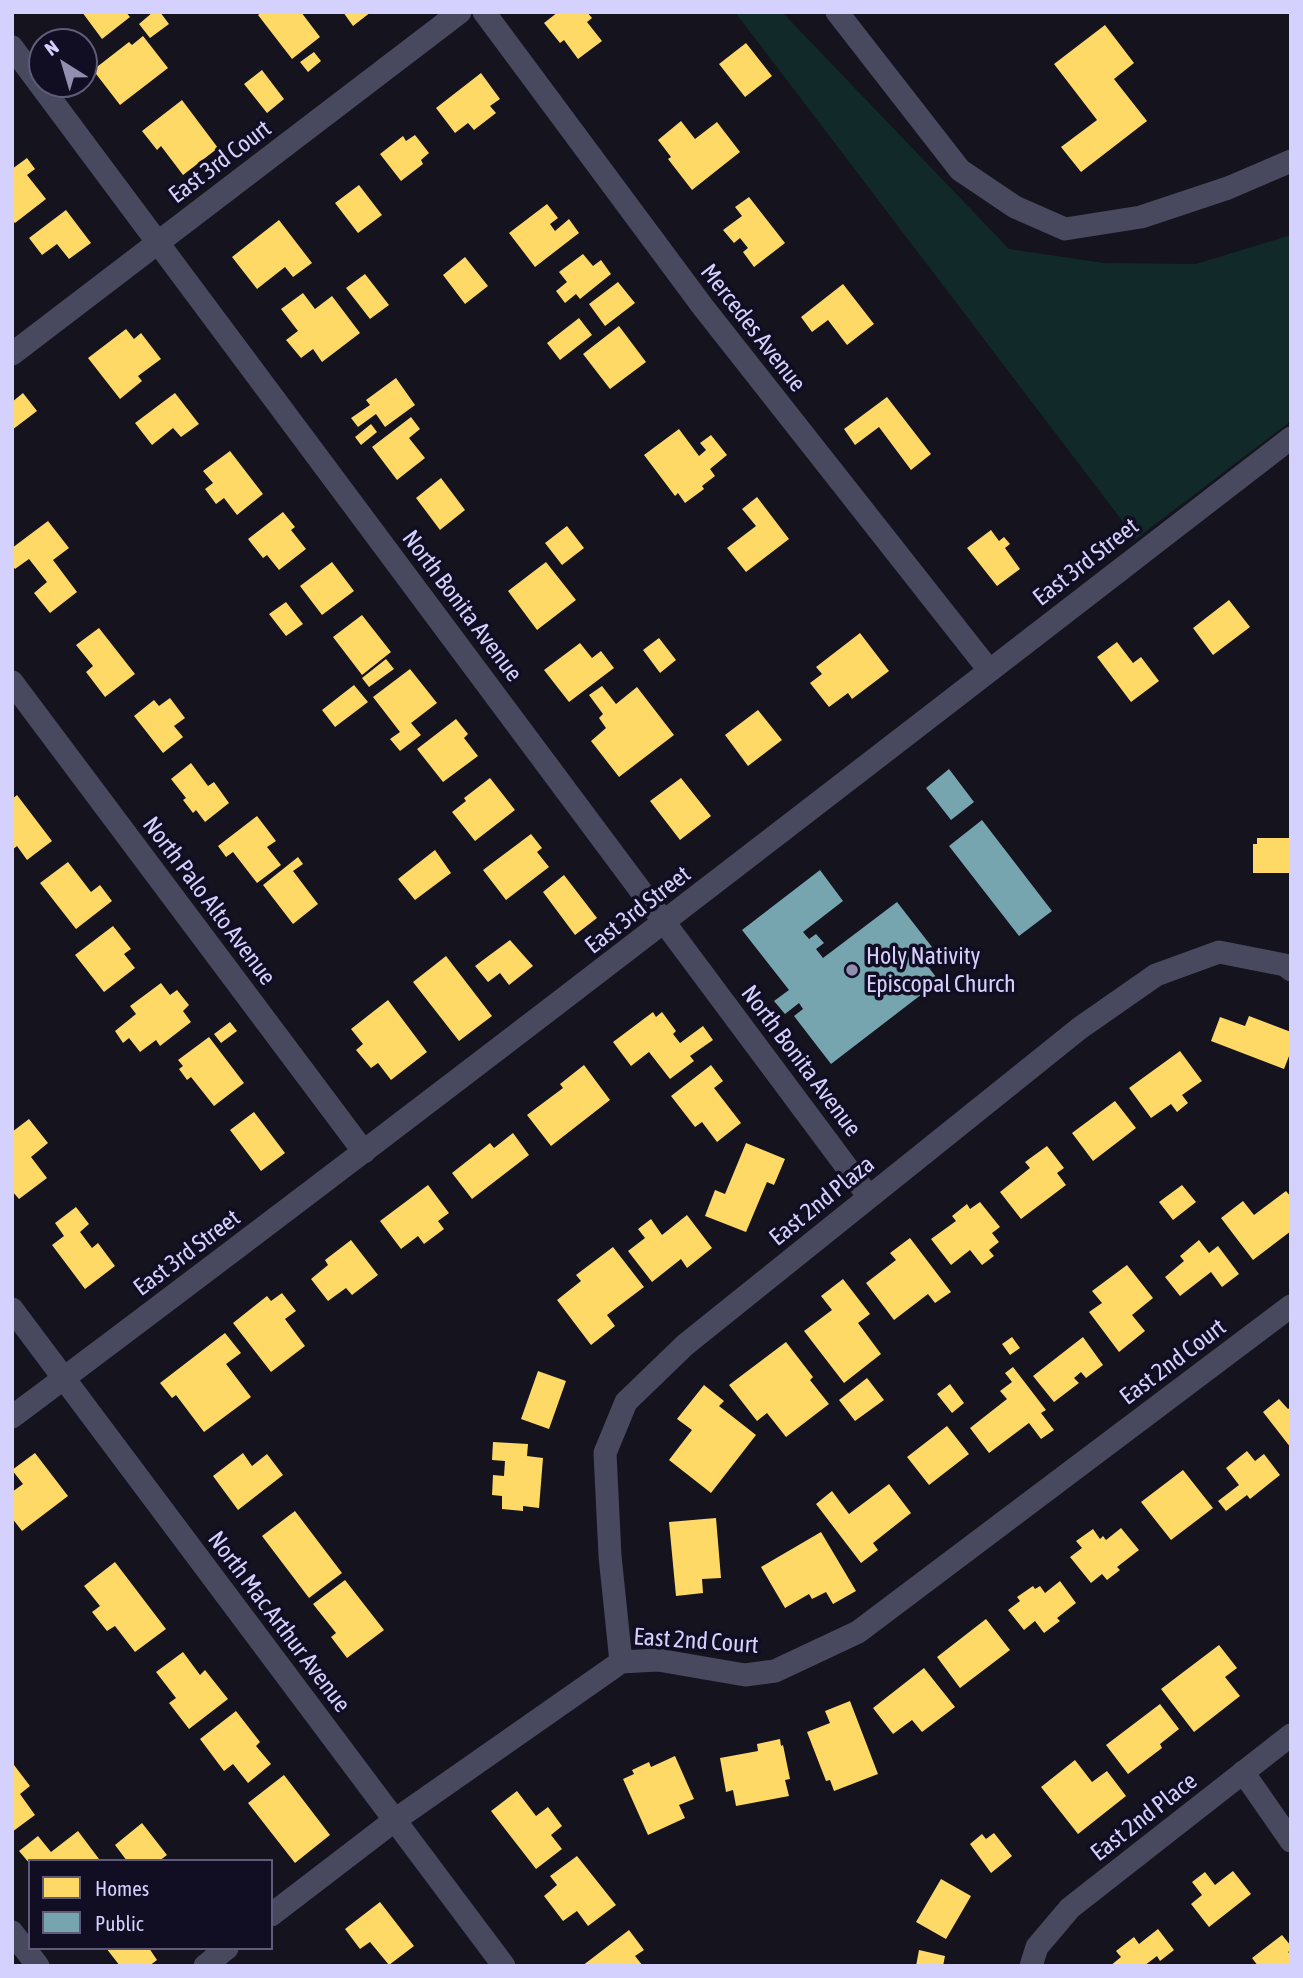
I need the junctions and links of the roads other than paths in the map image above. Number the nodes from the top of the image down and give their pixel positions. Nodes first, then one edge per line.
1 (460, 12) edge
2 (484, 12) edge
3 (837, 12) edge
4 (12, 47) edge
5 (1291, 160) edge
6 (157, 243) junction
7 (12, 354) edge
8 (1291, 438) edge
9 (989, 670) junction
10 (12, 681) edge
11 (665, 922) junction
12 (1291, 970) edge
13 (364, 1152) junction
14 (869, 1197) junction
15 (1291, 1306) edge
16 (12, 1309) edge
17 (64, 1378) junction
18 (12, 1417) edge
19 (621, 1662) junction
20 (1291, 1735) edge
21 (1243, 1772) junction
22 (395, 1820) junction
23 (1291, 1841) edge
24 (273, 1913) edge
25 (12, 1932) edge
26 (225, 1950) edge
27 (1034, 1956) edge
28 (38, 1966) edge
29 (205, 1966) edge
30 (504, 1966) edge

1 - 6 street, East 3rd Court
2 - 9 street, Mercedes Avenue
3 - 5 street
4 - 6 street, North Bonita Avenue
6 - 7 street, East 3rd Court
6 - 11 street, North Bonita Avenue
8 - 9 street, East 3rd Street
9 - 11 street, East 3rd Street
10 - 13 street, North Palo Alto Avenue
11 - 13 street, East 3rd Street
11 - 14 street, North Bonita Avenue
12 - 14 street, East 2nd Plaza
13 - 17 street, East 3rd Street
14 - 19 street, East 2nd Plaza
15 - 19 street, East 2nd Court
16 - 17 street, North Mac Arthur Avenue
17 - 18 street, East 3rd Street
17 - 22 street, North Mac Arthur Avenue
19 - 22 street, East 2nd Court
20 - 21 street, East 2nd Place
21 - 23 street
21 - 27 street, East 2nd Place
22 - 24 street, East 2nd Court
22 - 30 street, North Mac Arthur Avenue
25 - 28 street
26 - 29 street

